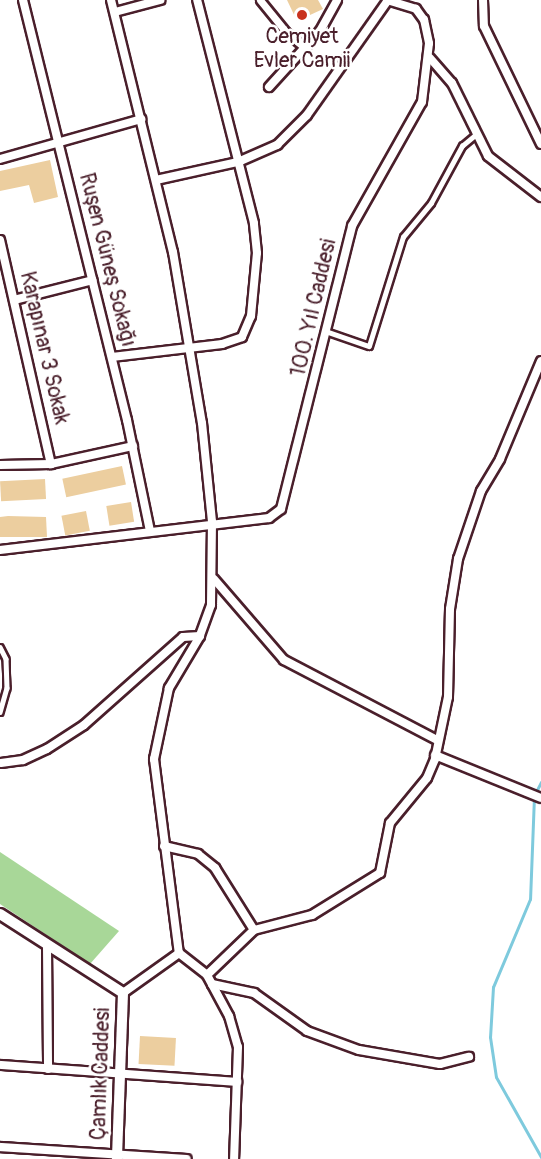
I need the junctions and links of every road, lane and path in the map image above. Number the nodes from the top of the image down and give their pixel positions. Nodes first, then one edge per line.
1 (22, 0) edge
2 (111, 0) edge
3 (160, 0) edge
4 (197, 0) edge
5 (260, 0) edge
6 (337, 0) edge
7 (388, 0) edge
8 (483, 0) edge
9 (417, 4) edge
10 (115, 12) junction
11 (306, 49) junction
12 (430, 58) junction
13 (269, 87) dead end
14 (141, 119) junction
15 (474, 136) junction
16 (59, 141) junction
17 (541, 144) edge
18 (0, 159) edge
19 (238, 162) junction
20 (156, 180) junction
21 (540, 194) edge
22 (0, 240) edge
23 (93, 280) junction
24 (14, 300) junction
25 (328, 332) junction
26 (189, 349) junction
27 (112, 357) junction
28 (541, 361) edge
29 (133, 446) junction
30 (51, 464) junction
31 (0, 465) edge
32 (212, 522) junction
33 (150, 531) junction
34 (0, 550) edge
35 (214, 579) junction
36 (200, 636) junction
37 (0, 647) edge
38 (0, 712) edge
39 (437, 740) junction
40 (435, 755) junction
41 (1, 762) edge
42 (541, 798) edge
43 (164, 846) junction
44 (0, 914) edge
45 (254, 930) junction
46 (47, 947) junction
47 (179, 953) junction
48 (207, 975) junction
49 (212, 984) junction
50 (123, 993) junction
51 (469, 1057) dead end
52 (0, 1065) edge
53 (48, 1069) junction
54 (122, 1075) junction
55 (237, 1082) junction
56 (0, 1147) edge
57 (117, 1156) edge
58 (187, 1159) edge
59 (234, 1159) edge

1 - 16 street, Ruşen Güneş Sokağı
2 - 10 street
3 - 10 street
4 - 19 street
5 - 11 street
6 - 11 street
7 - 9 street
7 - 19 street
8 - 17 street
9 - 12 street
10 - 14 street
11 - 13 street
12 - 15 street
12 - 25 street, 100. Yıl Caddesi
14 - 16 street
14 - 20 street
15 - 21 street
15 - 25 lane
16 - 18 street
16 - 23 street, Ruşen Güneş Sokağı
19 - 20 street
19 - 26 street
20 - 26 street
22 - 24 street, Karapınar 3 Sokak
23 - 24 street
23 - 27 street, Ruşen Güneş Sokağı
24 - 30 street, Karapınar 3 Sokak
25 - 32 street, 100. Yıl Caddesi
26 - 27 street
26 - 32 street
27 - 29 street, Ruşen Güneş Sokağı
28 - 39 street
29 - 30 street
29 - 33 street, Ruşen Güneş Sokağı
30 - 31 street
32 - 33 street, 100. Yıl Caddesi
32 - 35 street
33 - 34 street, 100. Yıl Caddesi
35 - 36 street
35 - 39 street
36 - 41 street
36 - 43 street
37 - 38 lane
39 - 40 street
40 - 42 street
40 - 45 street
43 - 45 street
43 - 47 street
44 - 46 street, Çamlık Caddesi
45 - 48 street
46 - 50 street, Çamlık Caddesi
46 - 53 street
47 - 48 street
47 - 50 street
48 - 49 street
49 - 51 street
49 - 55 street
50 - 54 street, Çamlık Caddesi
52 - 53 street
53 - 54 street
54 - 55 street
54 - 57 street, Çamlık Caddesi
55 - 59 street
56 - 57 street
57 - 58 street

